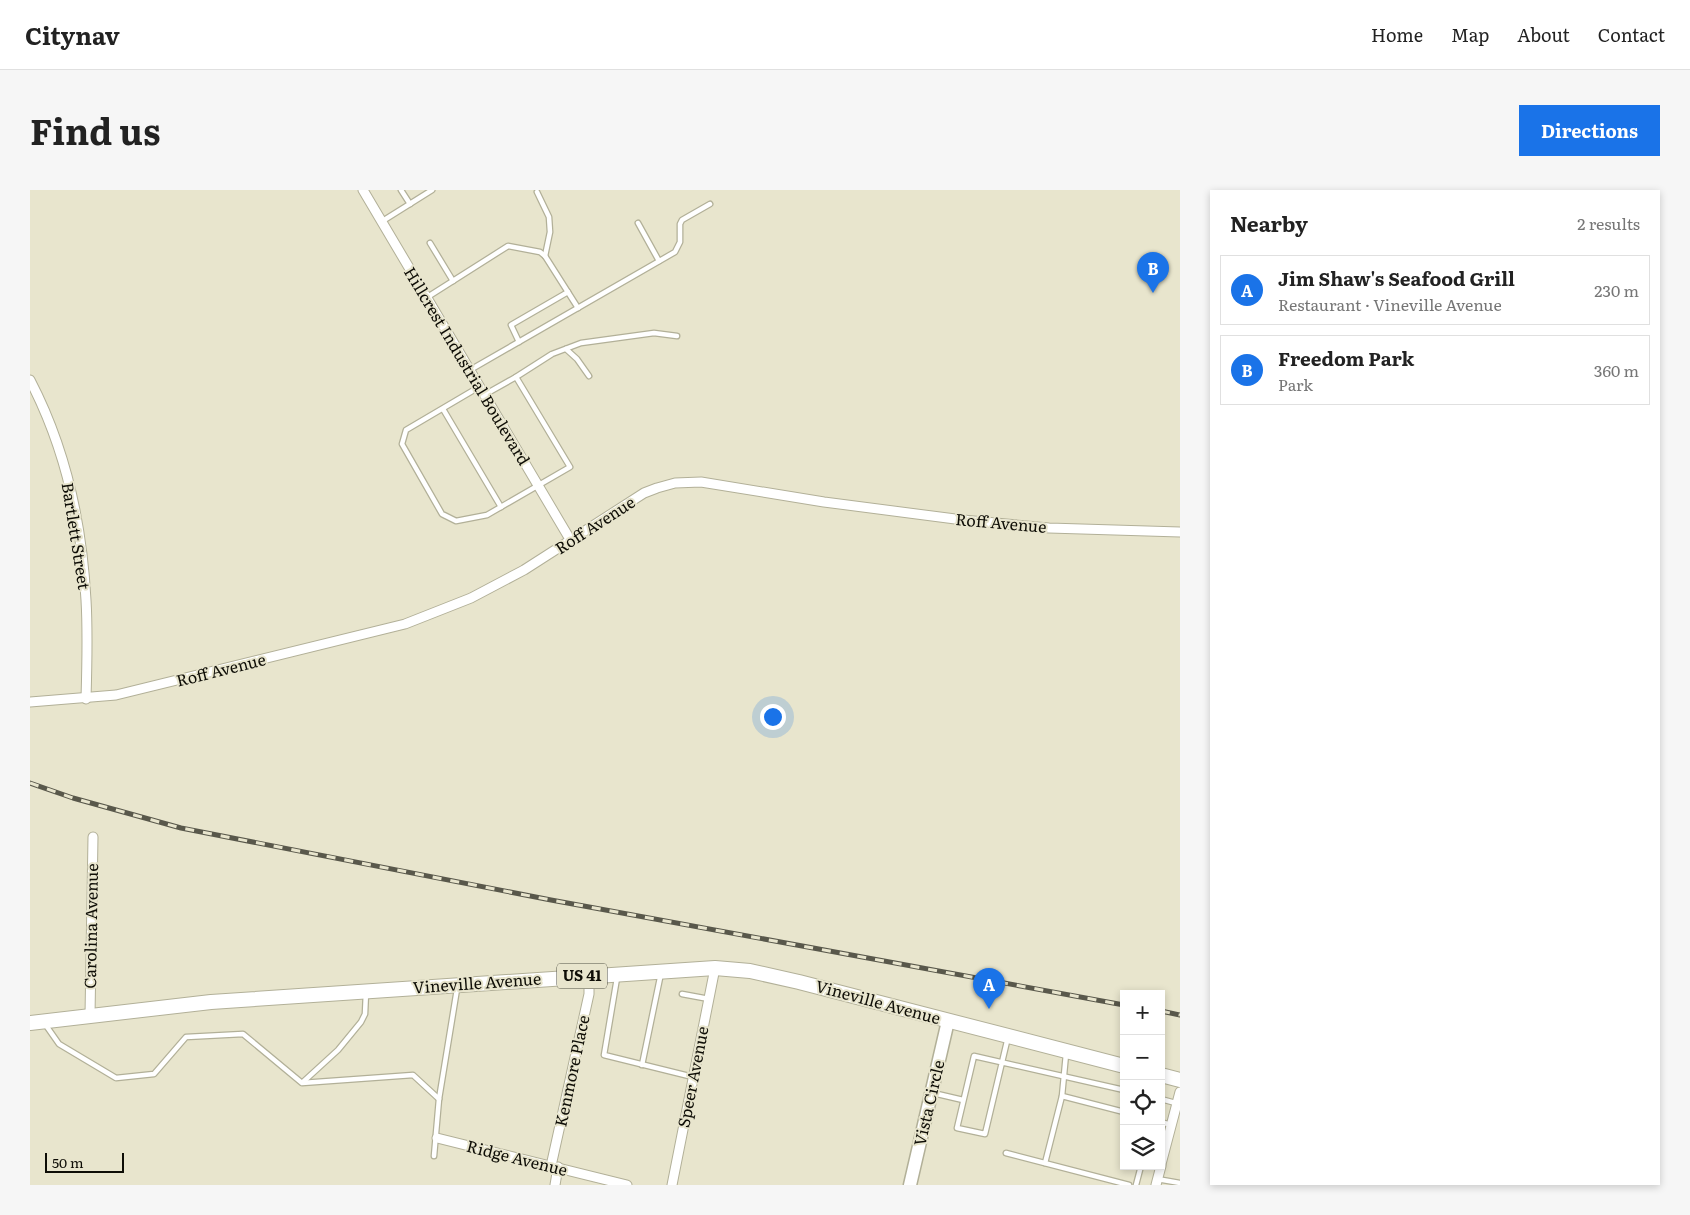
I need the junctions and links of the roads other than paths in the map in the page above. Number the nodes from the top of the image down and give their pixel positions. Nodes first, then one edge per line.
1 (363, 190) edge
2 (402, 190) edge
3 (432, 190) edge
4 (537, 192) dead end
5 (410, 204) junction
6 (710, 204) dead end
7 (381, 222) junction
8 (638, 223) dead end
9 (430, 243) dead end
10 (545, 256) junction
11 (659, 261) junction
12 (453, 281) junction
13 (568, 292) junction
14 (426, 298) junction
15 (578, 308) junction
16 (677, 336) dead end
17 (519, 342) junction
18 (566, 349) junction
19 (470, 370) junction
20 (589, 376) dead end
21 (516, 377) junction
22 (30, 380) edge
23 (482, 391) junction
24 (443, 408) junction
25 (538, 486) junction
26 (501, 507) junction
27 (1180, 532) edge
28 (571, 541) junction
29 (86, 699) junction
30 (30, 702) edge
31 (93, 837) dead end
32 (715, 968) junction
33 (661, 972) junction
34 (618, 974) junction
35 (589, 976) junction
36 (457, 985) junction
37 (366, 991) junction
38 (682, 994) dead end
39 (709, 999) junction
40 (90, 1015) junction
41 (948, 1021) junction
42 (36, 1022) edge
43 (1008, 1036) junction
44 (1067, 1051) junction
45 (1002, 1061) junction
46 (642, 1065) junction
47 (1120, 1065) edge
48 (1063, 1075) junction
49 (1165, 1076) edge
50 (693, 1078) junction
51 (1180, 1080) edge
52 (302, 1083) junction
53 (1120, 1089) edge
54 (1180, 1092) edge
55 (932, 1093) junction
56 (1062, 1096) junction
57 (440, 1099) junction
58 (963, 1100) junction
59 (1165, 1100) edge
60 (1179, 1104) edge
61 (1120, 1111) edge
62 (1165, 1123) edge
63 (1171, 1125) junction
64 (437, 1138) junction
65 (1165, 1149) edge
66 (1006, 1153) dead end
67 (434, 1156) dead end
68 (1045, 1163) junction
69 (554, 1166) junction
70 (1140, 1170) edge
71 (1160, 1170) edge
72 (1156, 1182) edge
73 (1180, 1183) edge
74 (555, 1185) edge
75 (627, 1185) edge
76 (672, 1185) edge
77 (910, 1185) edge
78 (1129, 1185) edge
79 (1136, 1185) edge

1 - 7 street, Hillcrest Industrial Boulevard
2 - 5 lane
3 - 5 lane
4 - 10 lane
5 - 7 lane
6 - 11 lane
7 - 14 street, Hillcrest Industrial Boulevard
8 - 11 lane
9 - 12 lane
10 - 12 lane
10 - 13 lane
11 - 15 lane
12 - 14 lane
13 - 15 lane
13 - 17 lane
14 - 19 street, Hillcrest Industrial Boulevard
15 - 17 lane
16 - 18 lane
17 - 19 lane
18 - 20 lane
18 - 21 lane
19 - 23 street, Hillcrest Industrial Boulevard
21 - 23 lane
21 - 25 lane
22 - 29 street, Bartlett Street
23 - 24 lane
23 - 25 street, Hillcrest Industrial Boulevard
24 - 26 lane
24 - 26 lane
25 - 26 lane
25 - 28 street, Hillcrest Industrial Boulevard
27 - 28 street, Roff Avenue
28 - 29 street, Roff Avenue
29 - 30 street, Roff Avenue
31 - 40 street, Carolina Avenue
32 - 33 main road, Vineville Avenue / US 41
32 - 39 street, Speer Avenue
32 - 41 main road, Vineville Avenue / US 41
33 - 34 main road, Vineville Avenue / US 41
33 - 46 lane
34 - 35 main road, Vineville Avenue / US 41
34 - 46 lane
35 - 36 main road, Vineville Avenue / US 41
35 - 69 street, Kenmore Place
36 - 37 main road, Vineville Avenue / US 41
36 - 57 lane
37 - 40 main road, Vineville Avenue / US 41
37 - 52 lane
38 - 39 lane
39 - 50 street, Speer Avenue
40 - 42 main road, Vineville Avenue / US 41
41 - 43 main road, Vineville Avenue / US 41
41 - 55 street, Vista Circle
42 - 52 lane
43 - 44 main road, Vineville Avenue / US 41
43 - 45 lane
44 - 47 main road, Vineville Avenue / US 41
44 - 48 lane
45 - 48 lane
45 - 58 lane
45 - 58 lane
46 - 50 lane
48 - 53 lane
48 - 56 lane
49 - 51 main road
50 - 76 street, Speer Avenue
52 - 57 lane
54 - 60 street
55 - 58 lane
55 - 77 street, Vista Circle
56 - 61 lane
56 - 68 lane
57 - 64 lane
59 - 60 lane
60 - 63 street
62 - 63 lane
63 - 65 street
64 - 67 lane
64 - 69 street, Ridge Avenue
66 - 68 lane
68 - 78 lane
69 - 74 street, Kenmore Place
69 - 75 street, Ridge Avenue
70 - 79 lane
71 - 72 street
72 - 73 lane

